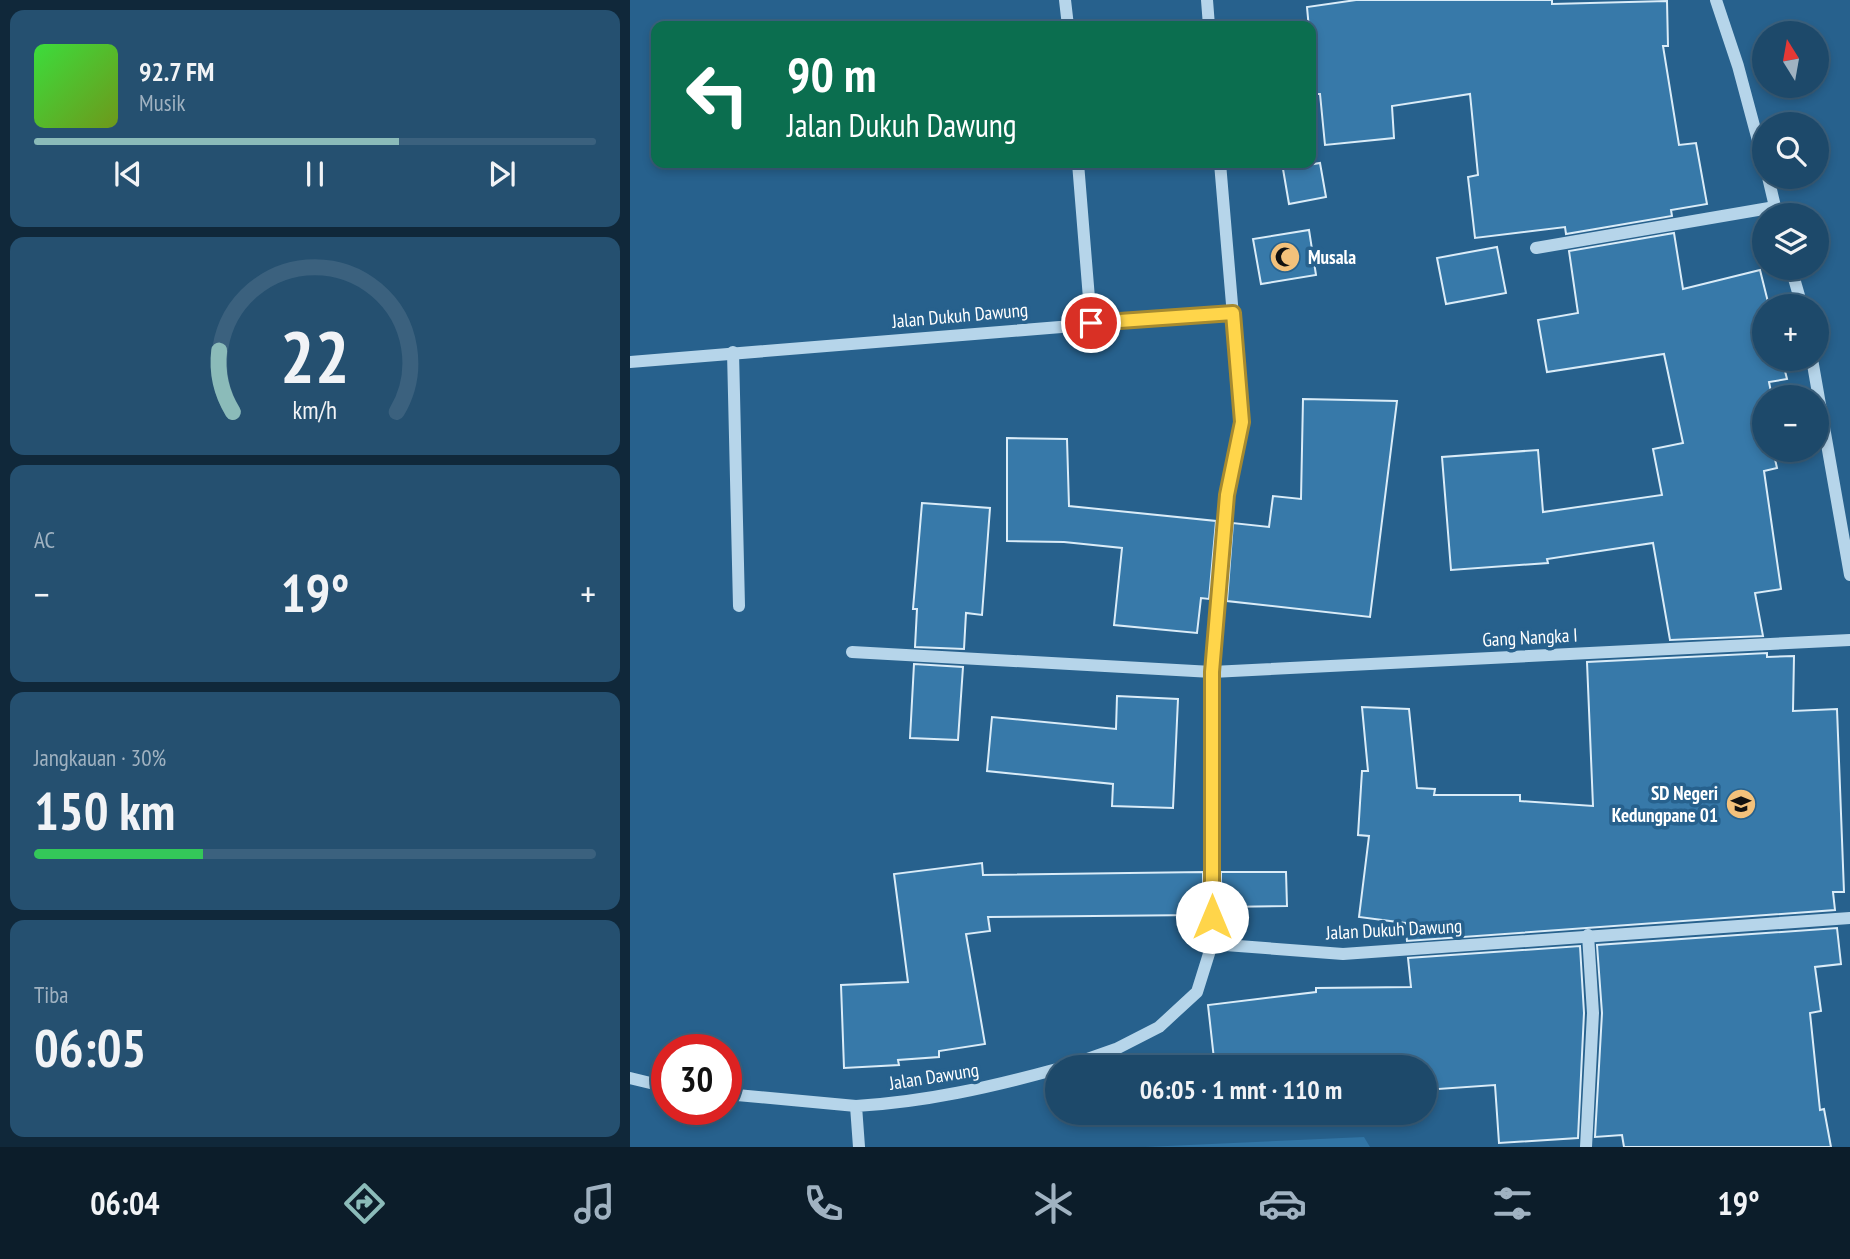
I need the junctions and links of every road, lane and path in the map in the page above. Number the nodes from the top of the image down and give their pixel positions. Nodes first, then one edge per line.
1 (1065, 0) edge
2 (1207, 0) edge
3 (1716, 0) edge
4 (1067, 21) edge
5 (1209, 21) edge
6 (1752, 118) edge
7 (1078, 168) edge
8 (1220, 168) edge
9 (1752, 215) edge
10 (1536, 248) dead end
11 (1233, 313) junction
12 (1091, 323) junction
13 (733, 352) junction
14 (630, 362) edge
15 (1814, 371) edge
16 (1850, 575) edge
17 (739, 606) dead end
18 (1850, 640) edge
19 (852, 652) dead end
20 (1212, 672) junction
21 (1850, 918) edge
22 (1588, 935) junction
23 (1212, 944) junction
24 (1098, 1055) edge
25 (1045, 1072) edge
26 (630, 1078) edge
27 (651, 1083) edge
28 (742, 1095) edge
29 (856, 1105) junction
30 (859, 1147) edge
31 (1586, 1147) edge

1 - 4 street
2 - 5 street
3 - 6 street
7 - 12 street
8 - 11 street
9 - 10 street
11 - 12 street, Jalan Dukuh Dawung
11 - 20 street
12 - 13 street, Jalan Dukuh Dawung
13 - 14 street, Jalan Dukuh Dawung
13 - 17 street
15 - 16 street
18 - 20 street, Gang Nangka I
19 - 20 street
20 - 23 street
21 - 22 street, Jalan Dukuh Dawung
22 - 23 street, Jalan Dukuh Dawung
22 - 31 street
23 - 24 street, Jalan Dawung
25 - 29 street, Jalan Dawung
26 - 27 street
28 - 29 street, Jalan Dawung
29 - 30 street

